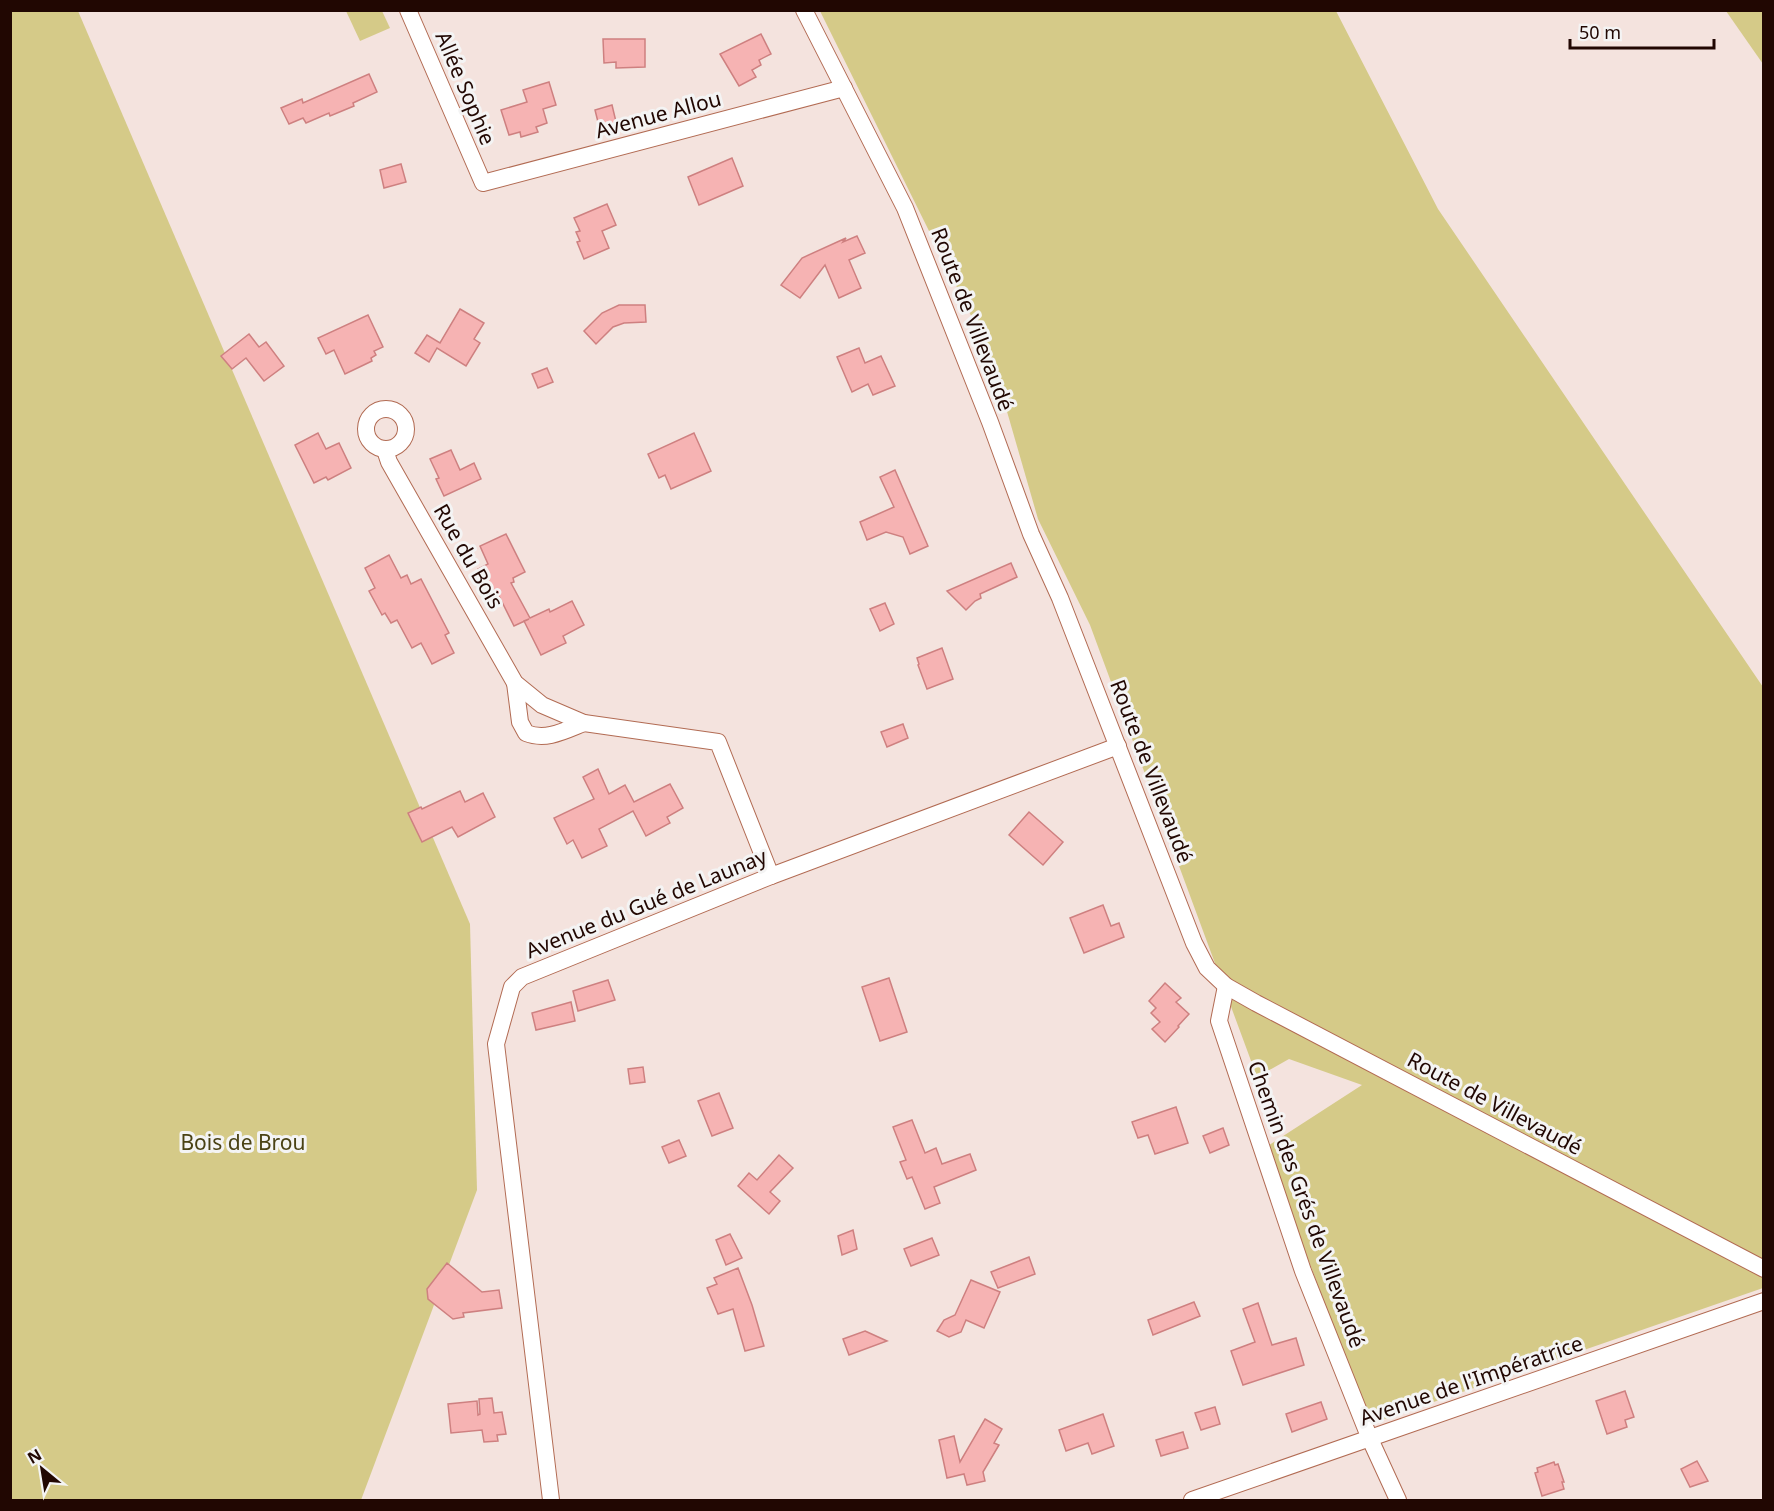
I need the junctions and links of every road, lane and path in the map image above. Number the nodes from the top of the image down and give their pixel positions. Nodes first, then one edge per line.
1 (408, 10) edge
2 (804, 10) edge
3 (844, 88) junction
4 (483, 183) joint
5 (385, 450) dead end
6 (515, 683) junction
7 (584, 723) junction
8 (1118, 746) junction
9 (771, 876) junction
10 (1226, 986) junction
11 (1764, 1269) edge
12 (1764, 1301) edge
13 (1370, 1439) junction
14 (551, 1500) edge
15 (1192, 1500) edge
16 (1398, 1500) edge

1 - 4 street, Allée Sophie
2 - 3 street, Route de Villevaudé
3 - 4 street, Avenue Allou
3 - 8 street, Route de Villevaudé
5 - 6 street, Rue du Bois
6 - 7 street, Rue du Bois
6 - 7 street, Rue du Bois
7 - 9 street, Rue du Bois
8 - 9 street, Avenue du Gué de Launay
8 - 10 street, Route de Villevaudé
9 - 14 street, Avenue du Gué de Launay
10 - 11 street, Route de Villevaudé
10 - 13 street, Chemin des Grés de Villevaudé
12 - 13 street, Avenue de l'Impératrice
13 - 15 street, Avenue de l'Impératrice
13 - 16 street, Chemin des Grés de Villevaudé

